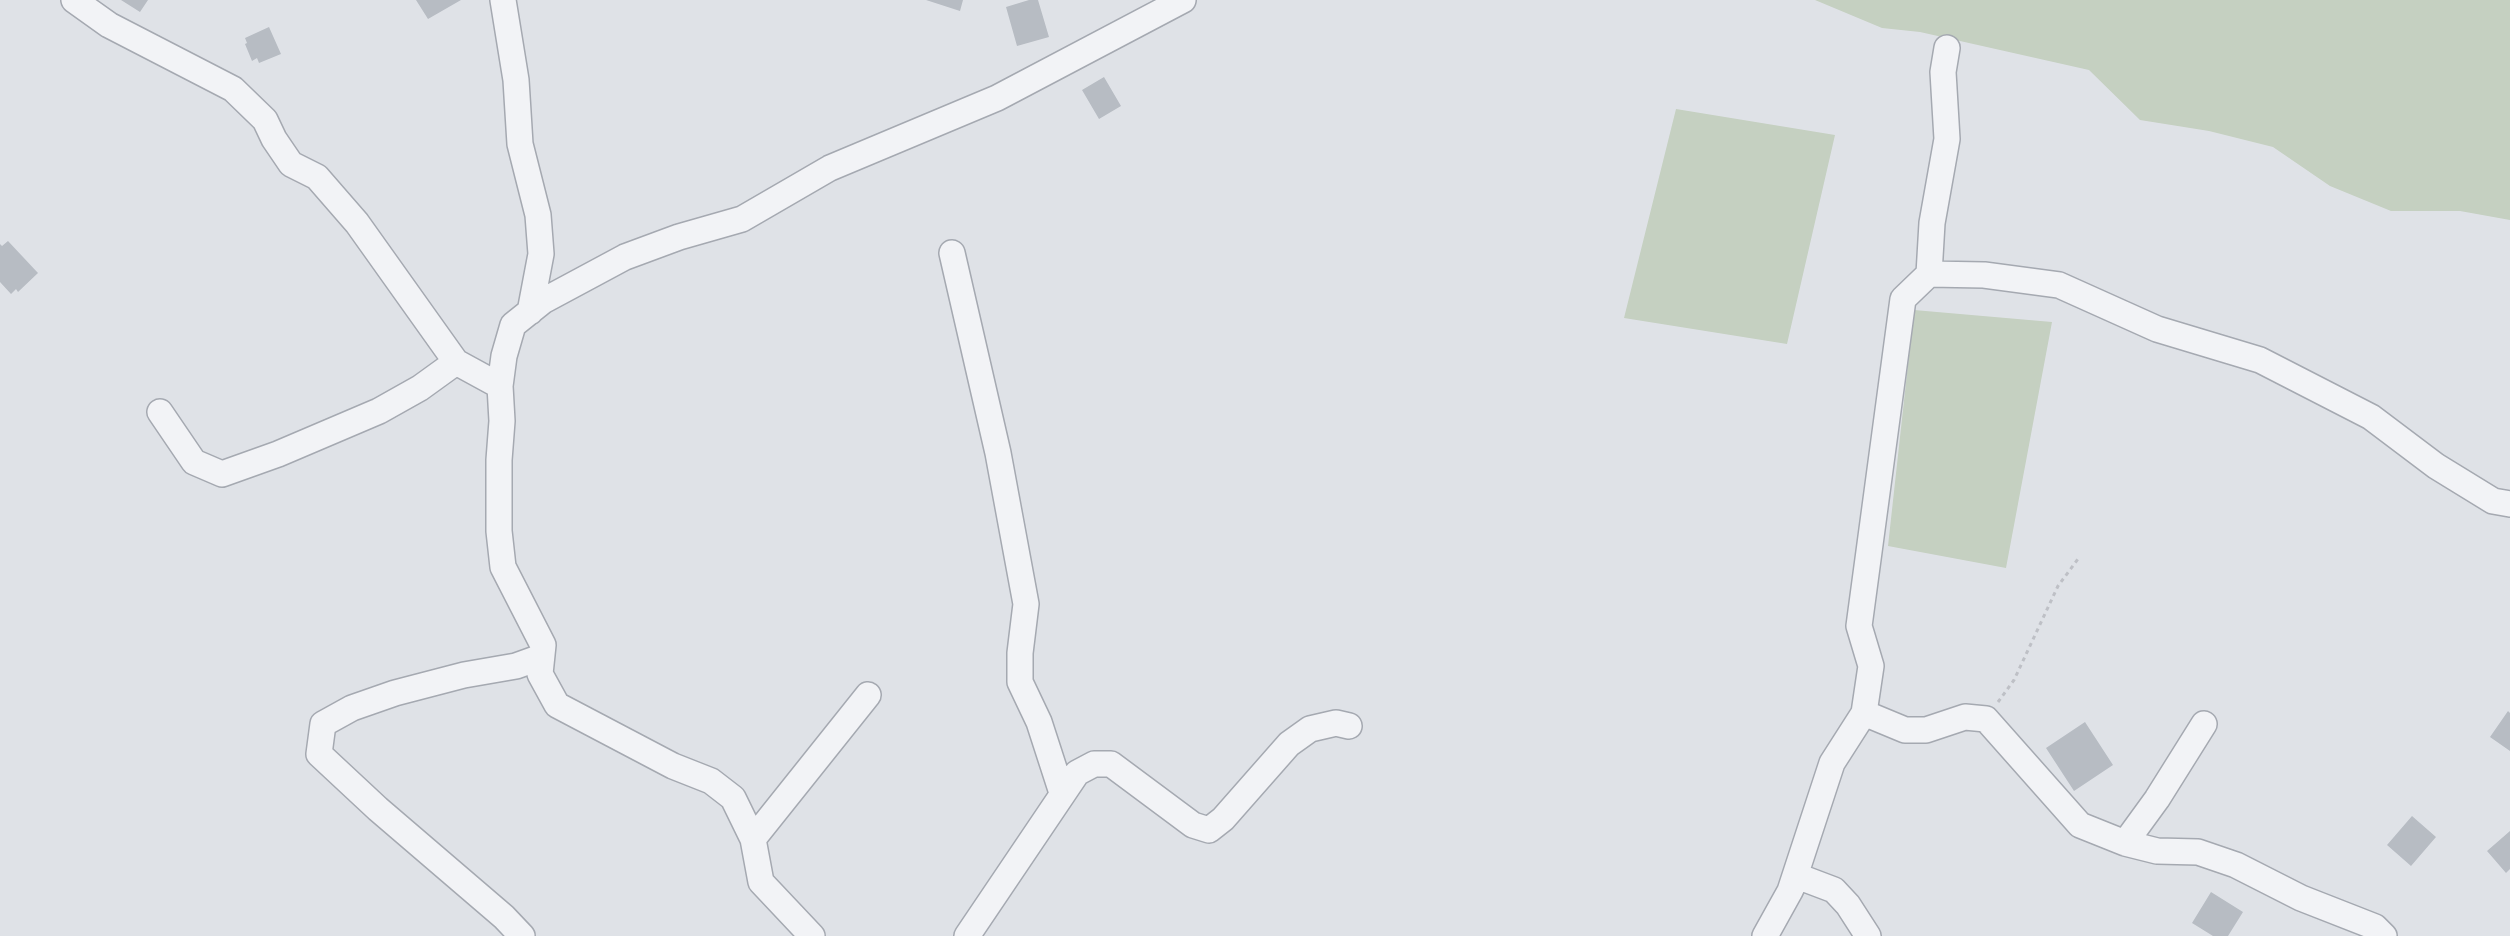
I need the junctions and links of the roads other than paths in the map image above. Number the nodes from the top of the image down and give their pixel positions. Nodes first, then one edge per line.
1 (74, 0) edge
2 (504, 0) edge
3 (1183, 0) edge
4 (1947, 48) dead end
5 (952, 253) dead end
6 (1929, 274) junction
7 (530, 312) junction
8 (456, 362) junction
9 (500, 386) junction
10 (160, 412) dead end
11 (2510, 504) edge
12 (542, 657) junction
13 (868, 694) dead end
14 (1864, 713) junction
15 (2204, 724) dead end
16 (1350, 726) dead end
17 (1062, 794) junction
18 (754, 839) junction
19 (2125, 843) junction
20 (1790, 890) junction
21 (522, 936) edge
22 (812, 936) edge
23 (967, 936) edge
24 (1765, 936) edge
25 (1868, 936) edge
26 (2384, 936) edge

1 - 8 street
2 - 7 street
3 - 7 street
4 - 6 street
5 - 17 street
6 - 11 street
6 - 14 street
7 - 9 street
8 - 9 street
8 - 10 street
9 - 12 street
12 - 18 street
12 - 21 street
13 - 18 street
14 - 19 street
14 - 20 street
15 - 19 street
16 - 17 street
17 - 23 street
18 - 22 street
19 - 26 street
20 - 24 street
20 - 25 street

